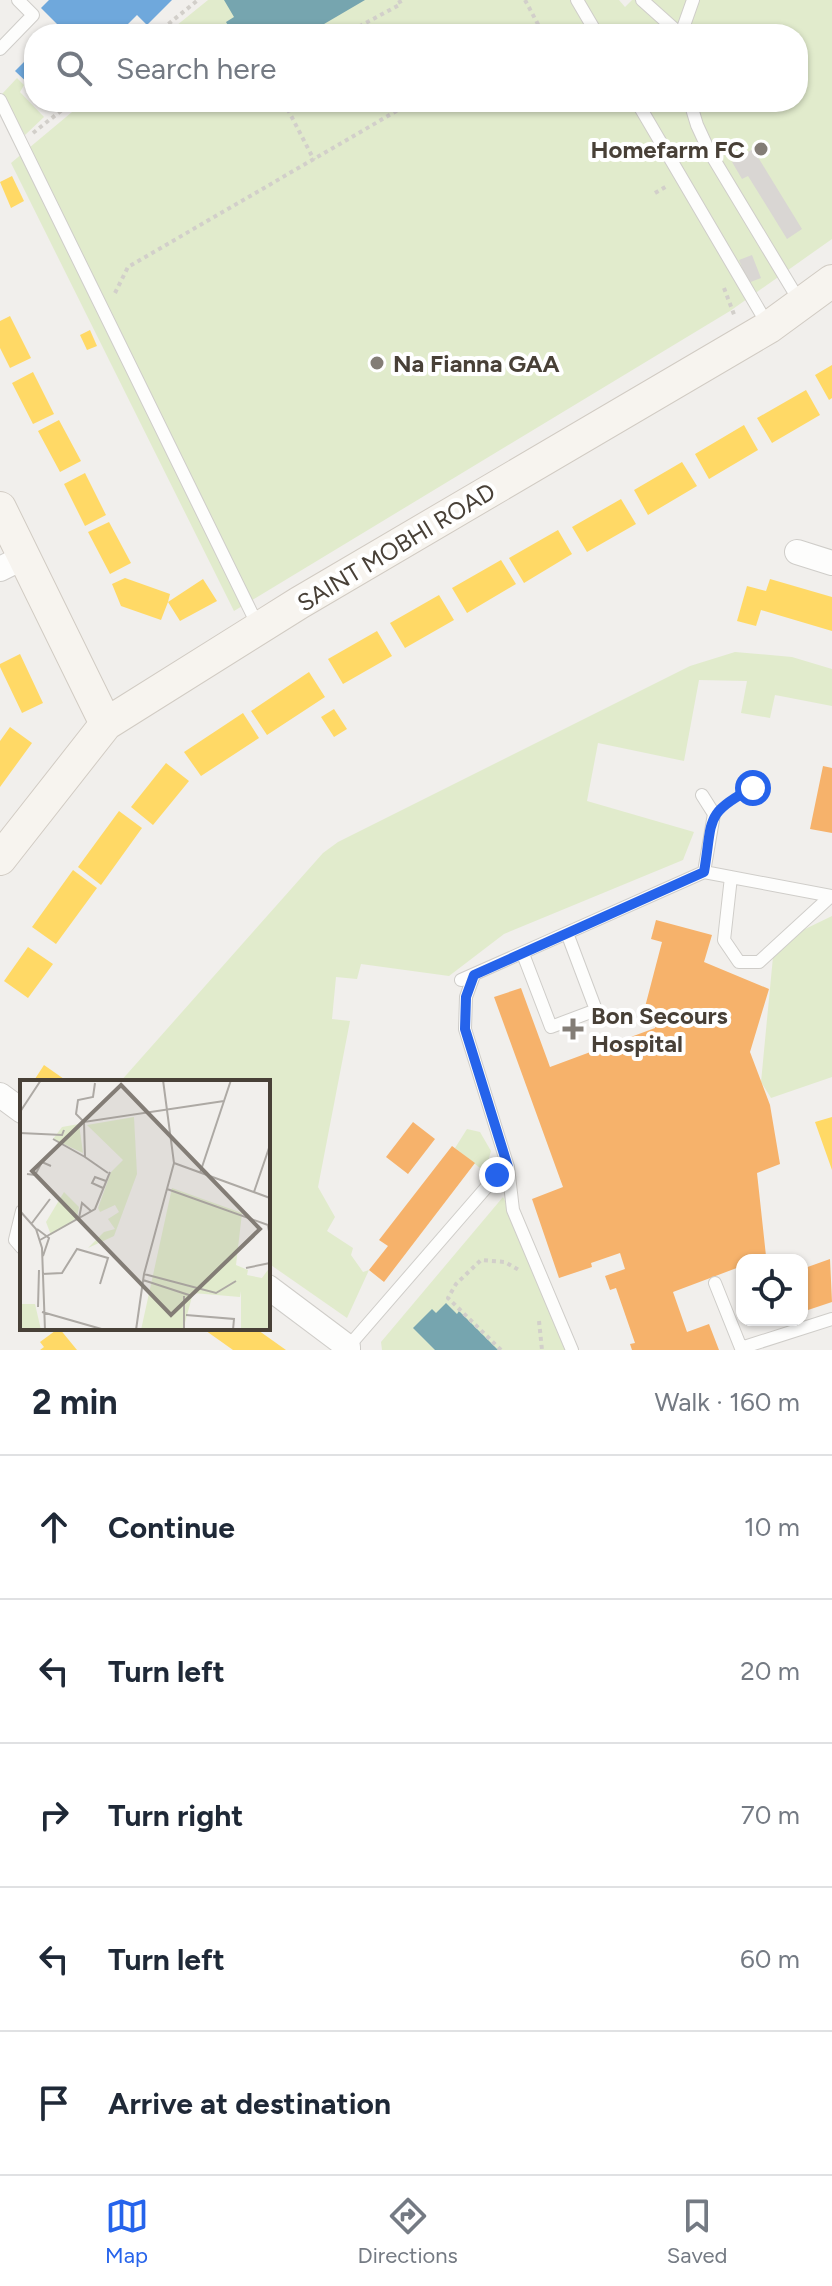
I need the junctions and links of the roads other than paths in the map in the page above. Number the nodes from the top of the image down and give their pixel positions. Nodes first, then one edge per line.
1 (18, 0) edge
2 (577, 0) edge
3 (642, 0) edge
4 (693, 0) edge
5 (24, 24) edge
6 (24, 24) edge
7 (591, 24) edge
8 (670, 24) edge
9 (685, 24) edge
10 (0, 49) edge
11 (0, 100) edge
12 (643, 112) edge
13 (694, 112) edge
14 (832, 281) edge
15 (801, 304) junction
16 (769, 327) junction
17 (0, 508) edge
18 (797, 552) dead end
19 (12, 563) edge
20 (832, 563) edge
21 (259, 628) junction
22 (106, 724) junction
23 (702, 795) dead end
24 (0, 859) edge
25 (704, 872) junction
26 (731, 877) junction
27 (832, 896) edge
28 (567, 933) junction
29 (523, 954) junction
30 (474, 975) junction
31 (461, 980) dead end
32 (0, 1095) edge
33 (20, 1110) edge
34 (508, 1167) junction
35 (20, 1219) edge
36 (20, 1246) edge
37 (715, 1283) dead end
38 (270, 1289) edge
39 (832, 1319) edge
40 (348, 1348) edge
41 (572, 1350) edge

1 - 6 lane
2 - 7 lane
3 - 8 lane
4 - 9 lane
5 - 10 lane
11 - 21 lane
12 - 16 lane
13 - 15 lane
14 - 15 main road, SAINT MOBHI ROAD
15 - 16 main road, SAINT MOBHI ROAD
16 - 21 main road, SAINT MOBHI ROAD
17 - 19 main road
18 - 20 street
19 - 22 main road
21 - 22 main road, SAINT MOBHI ROAD
22 - 24 main road, SAINT MOBHI ROAD
23 - 25 lane
25 - 26 lane
25 - 28 lane
26 - 27 lane
26 - 27 lane
28 - 29 lane
28 - 29 lane
29 - 30 lane
30 - 31 lane
30 - 34 lane
32 - 33 street
34 - 40 lane
34 - 41 lane
35 - 36 lane
37 - 39 lane
38 - 40 street

